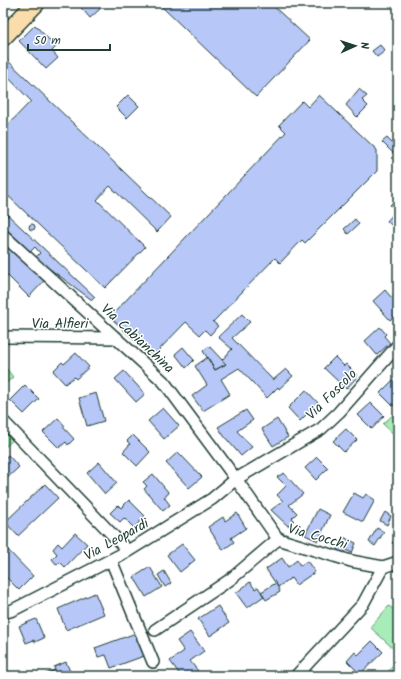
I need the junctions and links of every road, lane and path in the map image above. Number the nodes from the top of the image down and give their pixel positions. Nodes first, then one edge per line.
1 (36, 3) edge
2 (3, 37) edge
3 (3, 235) edge
4 (3, 337) edge
5 (117, 338) junction
6 (398, 345) edge
7 (3, 421) edge
8 (236, 479) junction
9 (278, 539) junction
10 (128, 551) junction
11 (111, 560) junction
12 (398, 562) edge
13 (383, 567) junction
14 (3, 613) edge
15 (155, 630) dead end
16 (153, 662) dead end
17 (296, 676) edge

1 - 2 main road
3 - 5 street, Via Cabianchina
4 - 5 street, Via Alfieri
5 - 8 street, Via Cabianchina
6 - 8 street, Via Foscolo
7 - 10 street
8 - 9 street, Via Cocchi
8 - 10 street, Via Leopardi
9 - 13 street, Via Cocchi
9 - 15 street
10 - 11 street, Via Leopardi
11 - 14 street, Via Leopardi
11 - 16 street
12 - 13 street, Via Cocchi
13 - 17 street

